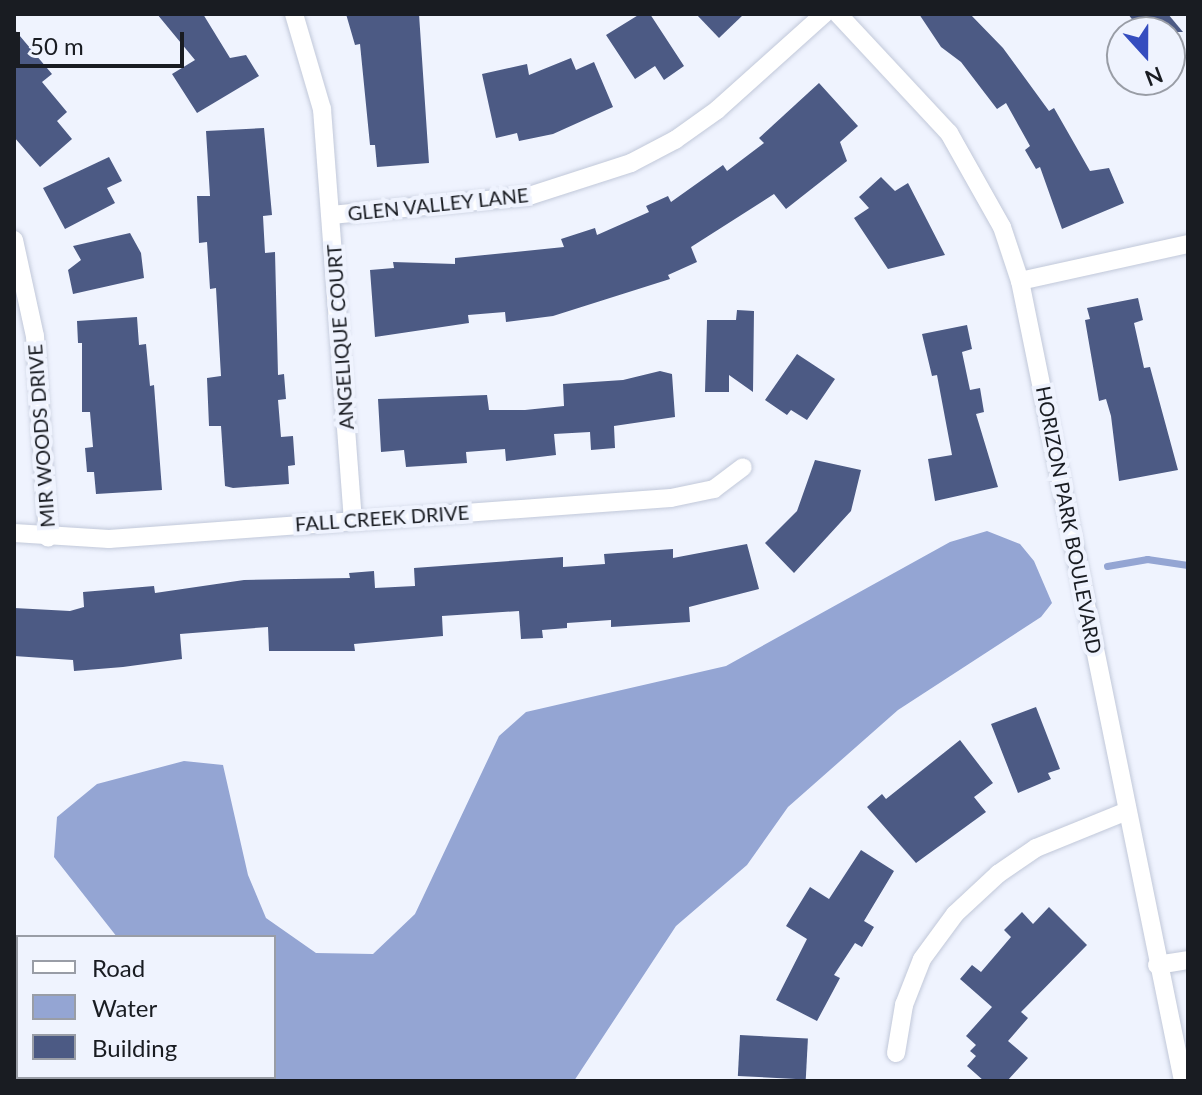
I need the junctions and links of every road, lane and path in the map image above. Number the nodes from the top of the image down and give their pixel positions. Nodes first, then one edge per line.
1 (294, 14) edge
2 (824, 14) edge
3 (838, 14) edge
4 (331, 215) junction
5 (14, 240) edge
6 (1188, 244) edge
7 (1020, 281) junction
8 (743, 467) dead end
9 (353, 520) junction
10 (14, 533) edge
11 (48, 538) junction
12 (1127, 811) junction
13 (1188, 960) edge
14 (1157, 965) junction
15 (896, 1053) dead end
16 (1183, 1081) edge

1 - 4 street, ANGELIQUE COURT
2 - 4 street, GLEN VALLEY LANE
3 - 7 street, HORIZON PARK BOULEVARD
4 - 9 street, ANGELIQUE COURT
5 - 11 street, MIR WOODS DRIVE
6 - 7 street
7 - 12 street, HORIZON PARK BOULEVARD
8 - 9 street, FALL CREEK DRIVE
9 - 11 street, FALL CREEK DRIVE
10 - 11 street, FALL CREEK DRIVE
12 - 14 street, HORIZON PARK BOULEVARD
12 - 15 street
13 - 14 street
14 - 16 street, HORIZON PARK BOULEVARD

